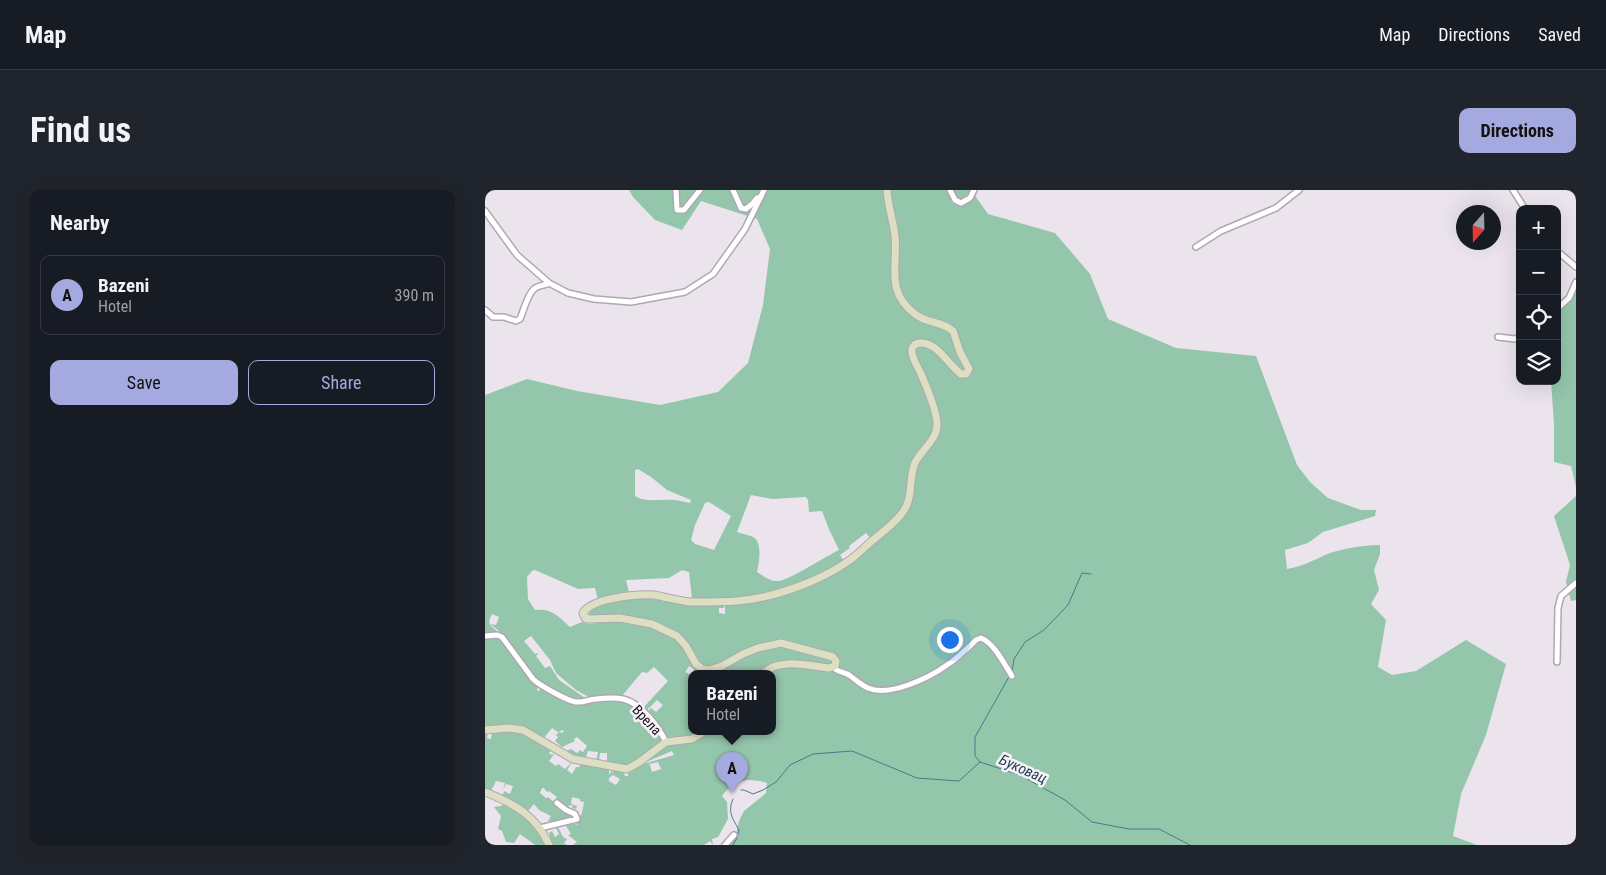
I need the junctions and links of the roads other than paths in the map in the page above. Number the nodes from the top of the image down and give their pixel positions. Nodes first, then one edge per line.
1 (676, 190) edge
2 (700, 190) edge
3 (733, 190) edge
4 (765, 190) edge
5 (887, 190) edge
6 (950, 190) edge
7 (974, 190) edge
8 (1299, 190) edge
9 (1513, 190) edge
10 (761, 197) junction
11 (1522, 205) edge
12 (485, 211) edge
13 (1196, 247) dead end
14 (1561, 254) edge
15 (1576, 267) edge
16 (549, 282) junction
17 (1576, 282) edge
18 (1561, 305) edge
19 (485, 310) edge
20 (1498, 337) dead end
21 (1516, 339) edge
22 (1576, 583) edge
23 (485, 636) edge
24 (1557, 662) dead end
25 (833, 667) junction
26 (768, 670) edge
27 (1011, 674) dead end
28 (485, 730) edge
29 (699, 735) edge
30 (666, 742) junction
31 (485, 792) edge
32 (557, 803) dead end
33 (540, 828) junction
34 (734, 835) dead end
35 (549, 845) edge
36 (725, 845) edge

1 - 2 street
3 - 10 street
4 - 10 street
5 - 25 street
6 - 7 street
8 - 13 street
9 - 11 street
10 - 16 street
12 - 16 street
14 - 15 street
16 - 19 street
17 - 18 street
20 - 21 street
22 - 24 street
23 - 30 street, Врела
25 - 26 street
25 - 27 street
28 - 30 street, Врела
29 - 30 street
31 - 33 street
32 - 33 street
33 - 35 street
34 - 36 street

